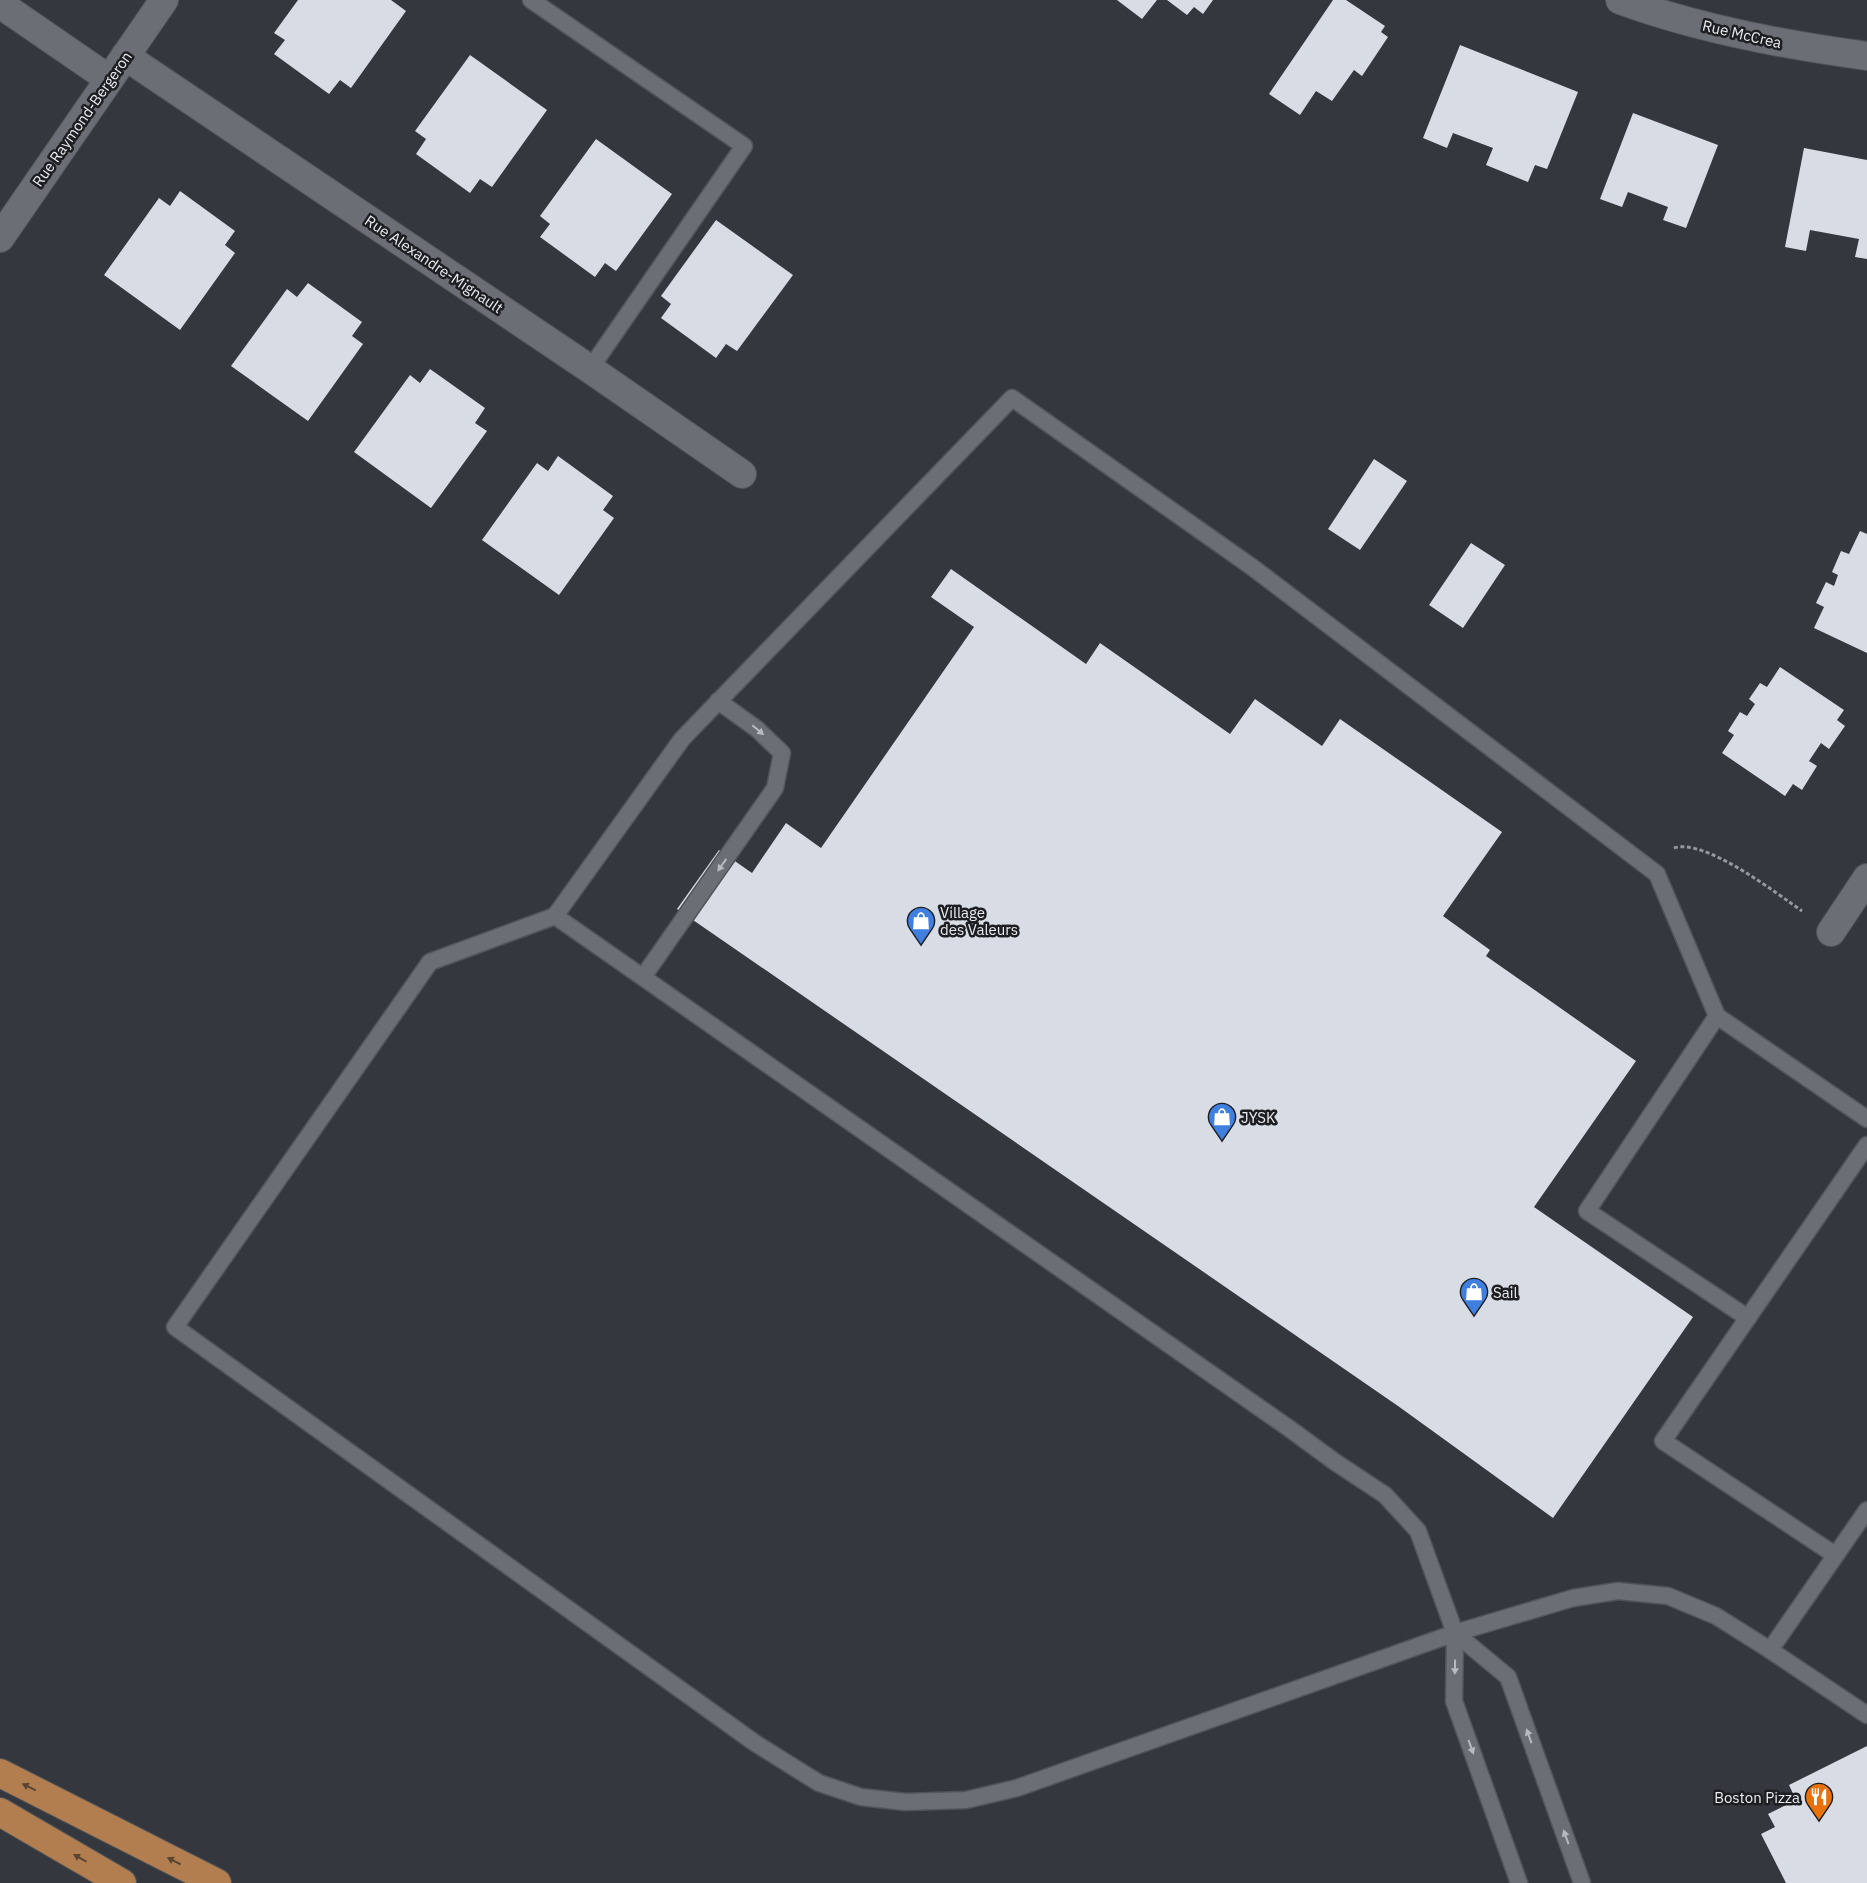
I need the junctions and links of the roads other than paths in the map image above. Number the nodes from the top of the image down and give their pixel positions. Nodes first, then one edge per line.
1 (164, 0) edge
2 (531, 0) edge
3 (1620, 0) edge
4 (0, 4) edge
5 (125, 56) junction
6 (1867, 56) edge
7 (109, 79) junction
8 (0, 238) edge
9 (590, 369) junction
10 (742, 474) dead end
11 (718, 702) junction
12 (1867, 878) edge
13 (555, 916) junction
14 (1831, 932) road end
15 (643, 977) junction
16 (1717, 1016) junction
17 (1867, 1119) edge
18 (1867, 1145) edge
19 (1748, 1318) junction
20 (1867, 1510) edge
21 (1836, 1555) junction
22 (1455, 1632) junction
23 (1770, 1650) junction
24 (1867, 1715) edge
25 (0, 1773) edge
26 (0, 1812) edge
27 (122, 1883) edge
28 (217, 1883) edge
29 (1519, 1883) edge
30 (1582, 1883) edge

1 - 5 street, Rue Raymond-Bergeron
2 - 9 lane
3 - 6 street, Rue McCrea
4 - 7 street
5 - 7 street, Rue Raymond-Bergeron
5 - 9 street, Rue Alexandre-Mignault
7 - 8 street, Rue Raymond-Bergeron
9 - 10 street, Rue Alexandre-Mignault
11 - 13 lane
11 -> 15 lane
11 - 16 lane
12 - 14 street
13 - 15 lane
13 - 22 lane
15 - 22 lane
16 - 17 lane
16 - 19 lane
18 - 19 lane
19 - 21 lane
20 - 21 lane
21 - 23 lane
22 - 23 lane
22 -> 29 lane
30 -> 22 lane
23 - 24 lane
28 -> 25 highway
27 -> 26 highway

